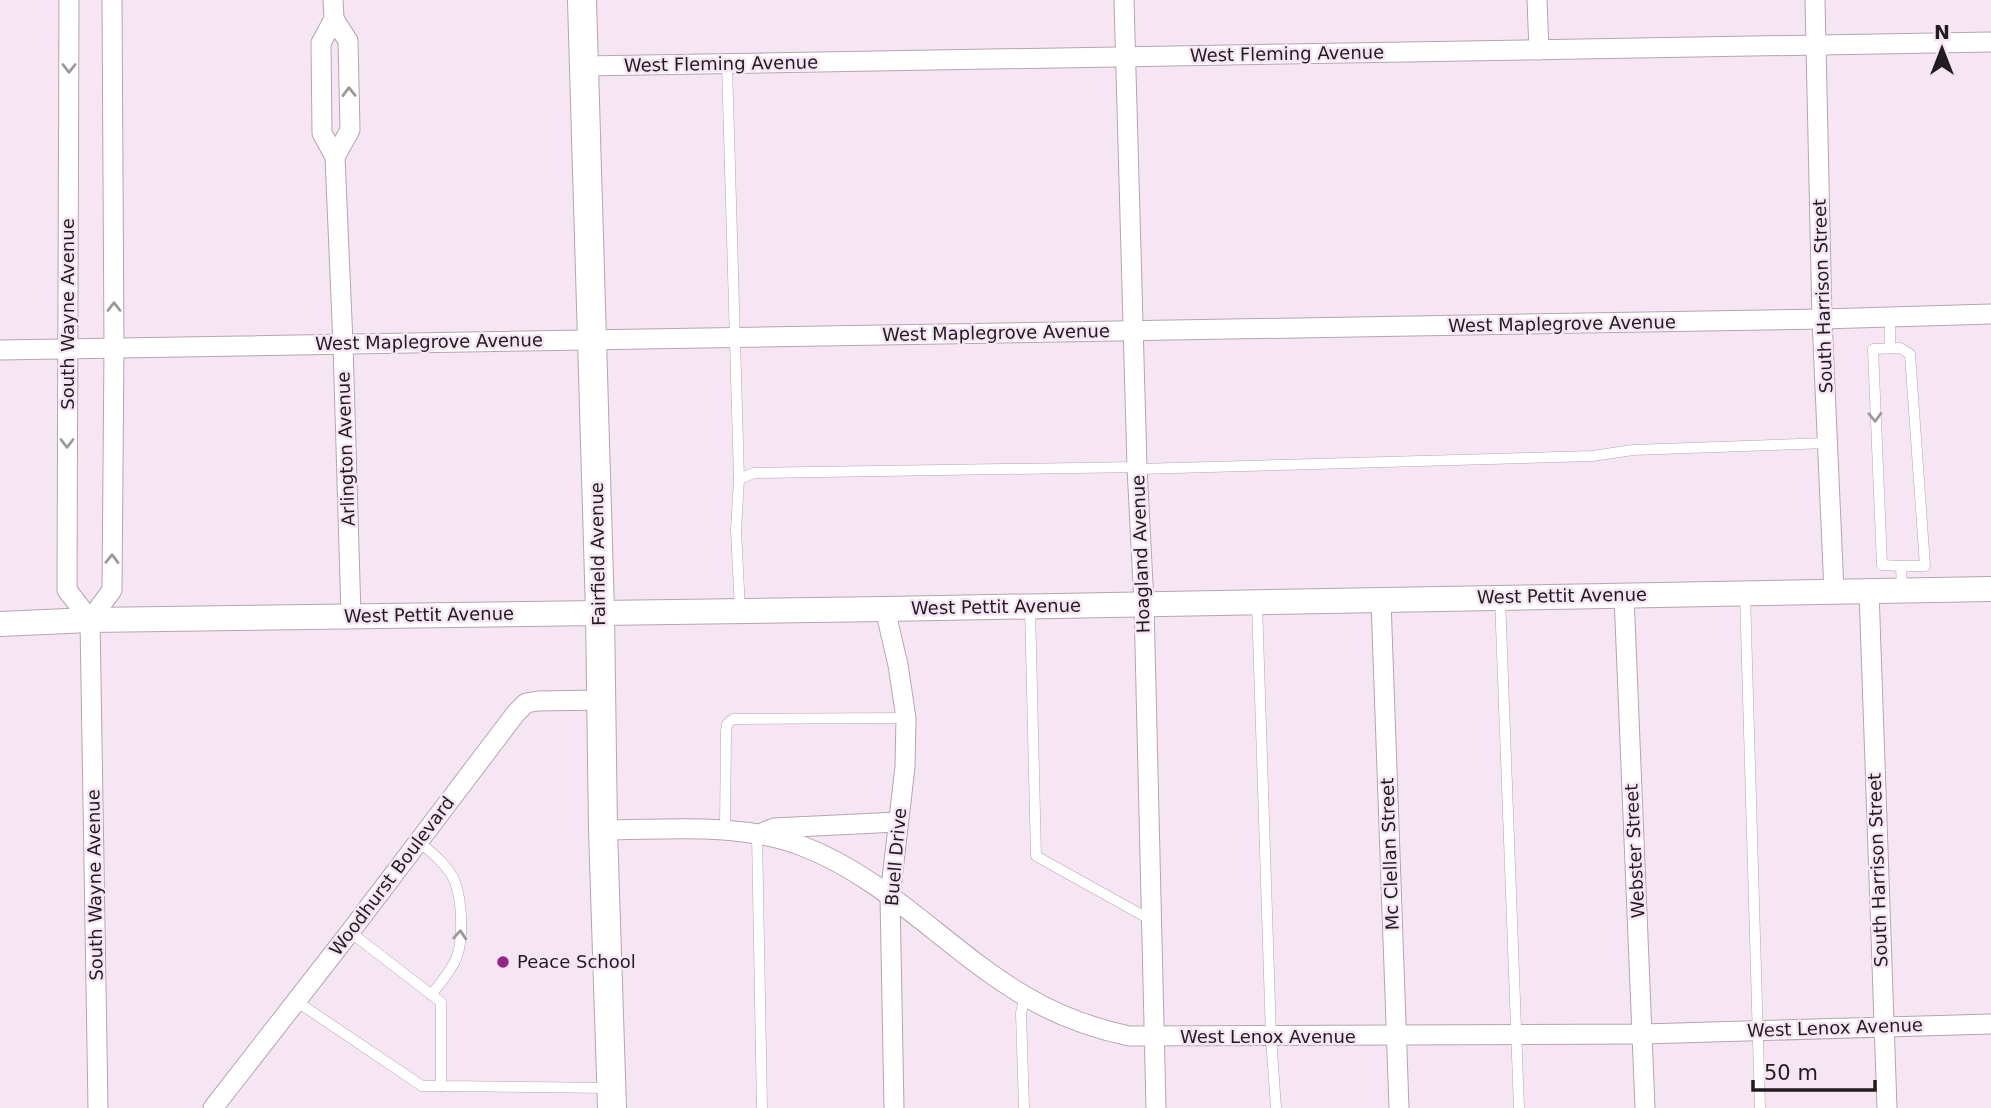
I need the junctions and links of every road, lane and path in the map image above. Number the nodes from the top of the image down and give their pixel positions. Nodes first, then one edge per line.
1 (69, 0) edge
2 (112, 0) edge
3 (582, 0) edge
4 (1124, 0) edge
5 (1537, 0) edge
6 (1815, 0) edge
7 (333, 9) edge
8 (1991, 42) edge
9 (1817, 46) junction
10 (1539, 50) junction
11 (1126, 57) junction
12 (727, 64) junction
13 (584, 66) junction
14 (335, 157) junction
15 (1991, 314) edge
16 (1890, 317) junction
17 (1822, 319) junction
18 (1134, 331) junction
19 (734, 338) junction
20 (592, 339) junction
21 (343, 344) junction
22 (114, 348) junction
23 (1891, 348) junction
24 (68, 349) junction
25 (0, 350) edge
26 (1827, 443) junction
27 (1137, 467) junction
28 (739, 479) junction
29 (1902, 578) junction
30 (1991, 589) edge
31 (1869, 591) junction
32 (1745, 593) junction
33 (1834, 593) junction
34 (1624, 595) junction
35 (1500, 598) junction
36 (1381, 601) junction
37 (1257, 602) junction
38 (1144, 604) junction
39 (1030, 606) junction
40 (885, 609) junction
41 (740, 610) junction
42 (600, 612) junction
43 (351, 616) junction
44 (90, 620) junction
45 (0, 624) edge
46 (601, 700) junction
47 (905, 718) junction
48 (898, 822) junction
49 (725, 829) junction
50 (603, 830) junction
51 (757, 835) junction
52 (418, 841) junction
53 (890, 896) junction
54 (1152, 921) junction
55 (350, 932) junction
56 (431, 995) junction
57 (1025, 996) junction
58 (296, 1001) junction
59 (1991, 1024) edge
60 (1884, 1027) junction
61 (1758, 1030) junction
62 (1643, 1034) junction
63 (1516, 1035) junction
64 (1396, 1036) junction
65 (1155, 1037) junction
66 (1271, 1037) junction
67 (441, 1086) junction
68 (611, 1098) edge
69 (99, 1108) edge
70 (213, 1108) edge
71 (762, 1108) edge
72 (894, 1108) edge
73 (1024, 1108) edge
74 (1156, 1108) edge
75 (1276, 1108) edge
76 (1399, 1108) edge
77 (1518, 1108) edge
78 (1645, 1108) edge
79 (1760, 1108) edge
80 (1887, 1108) edge

1 -> 24 street, South Wayne Avenue
22 -> 2 street
3 - 13 main road, Fairfield Avenue
4 - 11 street, Hoagland Avenue
5 - 10 street
6 - 9 street, South Harrison Street
7 - 14 street, Arlington Avenue
14 -> 7 street, Arlington Avenue
8 - 9 street, West Fleming Avenue
9 - 10 street, West Fleming Avenue
9 - 17 street, South Harrison Street
10 - 11 street, West Fleming Avenue
11 - 12 street, West Fleming Avenue
11 - 18 street, Hoagland Avenue
12 - 13 street, West Fleming Avenue
12 - 19 lane
13 - 20 main road, Fairfield Avenue
14 - 21 street, Arlington Avenue
15 - 16 street, West Maplegrove Avenue
16 - 17 street, West Maplegrove Avenue
16 - 23 lane
17 - 18 street, West Maplegrove Avenue
17 - 26 street, South Harrison Street
18 - 19 street, West Maplegrove Avenue
18 - 27 street, Hoagland Avenue
19 - 20 street, West Maplegrove Avenue
19 - 28 lane
20 - 21 street, West Maplegrove Avenue
20 - 42 main road, Fairfield Avenue
21 - 22 street, West Maplegrove Avenue
21 - 43 street, Arlington Avenue
22 - 24 street, West Maplegrove Avenue
44 -> 22 street
23 -> 29 lane
23 - 29 lane
24 - 25 street, West Maplegrove Avenue
24 -> 44 street, South Wayne Avenue
26 - 27 lane
26 - 33 street, South Harrison Street
27 - 28 lane
27 - 38 street, Hoagland Avenue
28 - 41 lane
29 - 30 street, West Pettit Avenue
29 - 31 street, West Pettit Avenue
31 - 33 street, West Pettit Avenue
31 - 60 street, South Harrison Street
32 - 33 street, West Pettit Avenue
32 - 34 street, West Pettit Avenue
32 - 61 lane
34 - 35 street, West Pettit Avenue
34 - 62 street, Webster Street
35 - 36 street, West Pettit Avenue
35 - 63 lane
36 - 37 street, West Pettit Avenue
36 - 64 street, Mc Clellan Street
37 - 38 street, West Pettit Avenue
37 - 66 lane
38 - 39 street, West Pettit Avenue
38 - 54 street, Hoagland Avenue
39 - 40 street, West Pettit Avenue
39 - 54 lane
40 - 41 street, West Pettit Avenue
40 - 47 street, Buell Drive
41 - 42 street, West Pettit Avenue
42 - 43 street, West Pettit Avenue
42 - 46 main road, Fairfield Avenue
43 - 44 street, West Pettit Avenue
44 - 45 street, West Pettit Avenue
44 - 69 street, South Wayne Avenue
46 - 50 main road, Fairfield Avenue
46 - 52 street, Woodhurst Boulevard
47 - 48 street, Buell Drive
47 - 49 lane
48 - 51 street
48 - 53 street, Buell Drive
49 - 50 street, West Lenox Avenue
49 - 51 street, West Lenox Avenue
50 - 68 main road, Fairfield Avenue
51 - 53 street, West Lenox Avenue
51 - 71 lane
52 - 55 street, Woodhurst Boulevard
56 -> 52 lane
53 - 57 street, West Lenox Avenue
53 - 72 street, Buell Drive
54 - 65 street, Hoagland Avenue
55 - 56 lane
55 - 58 street, Woodhurst Boulevard
56 - 67 lane
57 - 65 street, West Lenox Avenue
57 - 73 lane
58 - 67 lane
58 - 70 street, Woodhurst Boulevard
59 - 60 street, West Lenox Avenue
60 - 61 street, West Lenox Avenue
60 - 80 street, South Harrison Street
61 - 62 street, West Lenox Avenue
61 - 79 lane
62 - 63 street, West Lenox Avenue
62 - 78 street, Webster Street
63 - 64 street, West Lenox Avenue
63 - 77 lane
64 - 66 street, West Lenox Avenue
64 - 76 street, Mc Clellan Street
65 - 66 street, West Lenox Avenue
65 - 74 street, Hoagland Avenue
66 - 75 lane
67 - 68 lane

